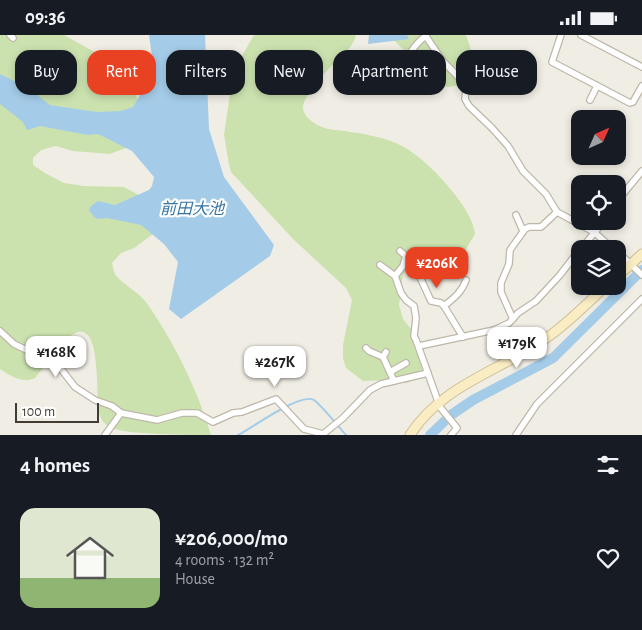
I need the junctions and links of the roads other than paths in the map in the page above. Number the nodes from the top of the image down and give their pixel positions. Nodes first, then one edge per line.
1 (560, 35) edge
2 (581, 35) edge
3 (425, 36) edge
4 (412, 50) edge
5 (642, 67) edge
6 (597, 86) junction
7 (642, 86) edge
8 (590, 100) dead end
9 (642, 171) edge
10 (626, 190) edge
11 (557, 212) junction
12 (516, 215) dead end
13 (597, 230) edge
14 (523, 231) junction
15 (594, 232) junction
16 (587, 240) edge
17 (603, 240) edge
18 (404, 252) dead end
19 (642, 254) edge
20 (626, 259) edge
21 (571, 261) edge
22 (380, 265) dead end
23 (633, 266) junction
24 (626, 271) edge
25 (419, 275) dead end
26 (642, 275) edge
27 (395, 276) junction
28 (466, 280) dead end
29 (596, 295) edge
30 (642, 299) edge
31 (444, 306) junction
32 (513, 319) junction
33 (0, 331) edge
34 (463, 337) junction
35 (419, 346) junction
36 (366, 348) dead end
37 (406, 363) dead end
38 (390, 372) junction
39 (428, 373) junction
40 (394, 381) junction
41 (439, 405) junction
42 (121, 413) junction
43 (105, 435) edge
44 (322, 435) edge
45 (410, 435) edge
46 (451, 435) edge
47 (516, 435) edge

1 - 6 street
2 - 5 street
3 - 4 street
3 - 11 street
6 - 7 street
6 - 8 street
9 - 10 street
11 - 14 street
11 - 15 street
12 - 14 street
13 - 15 street
14 - 32 street
15 - 16 street
15 - 17 street
18 - 27 street
19 - 23 street
20 - 23 street
21 - 32 street
22 - 27 street
23 - 24 street
23 - 26 street
25 - 31 street
27 - 35 street
28 - 31 street
29 - 41 street
30 - 47 street
31 - 34 street
32 - 34 street
33 - 42 street
34 - 35 street
35 - 39 street
36 - 38 street
37 - 38 street
38 - 40 street
39 - 40 street
39 - 41 street
40 - 44 street
41 - 45 street
41 - 46 street
42 - 43 street
42 - 44 street

